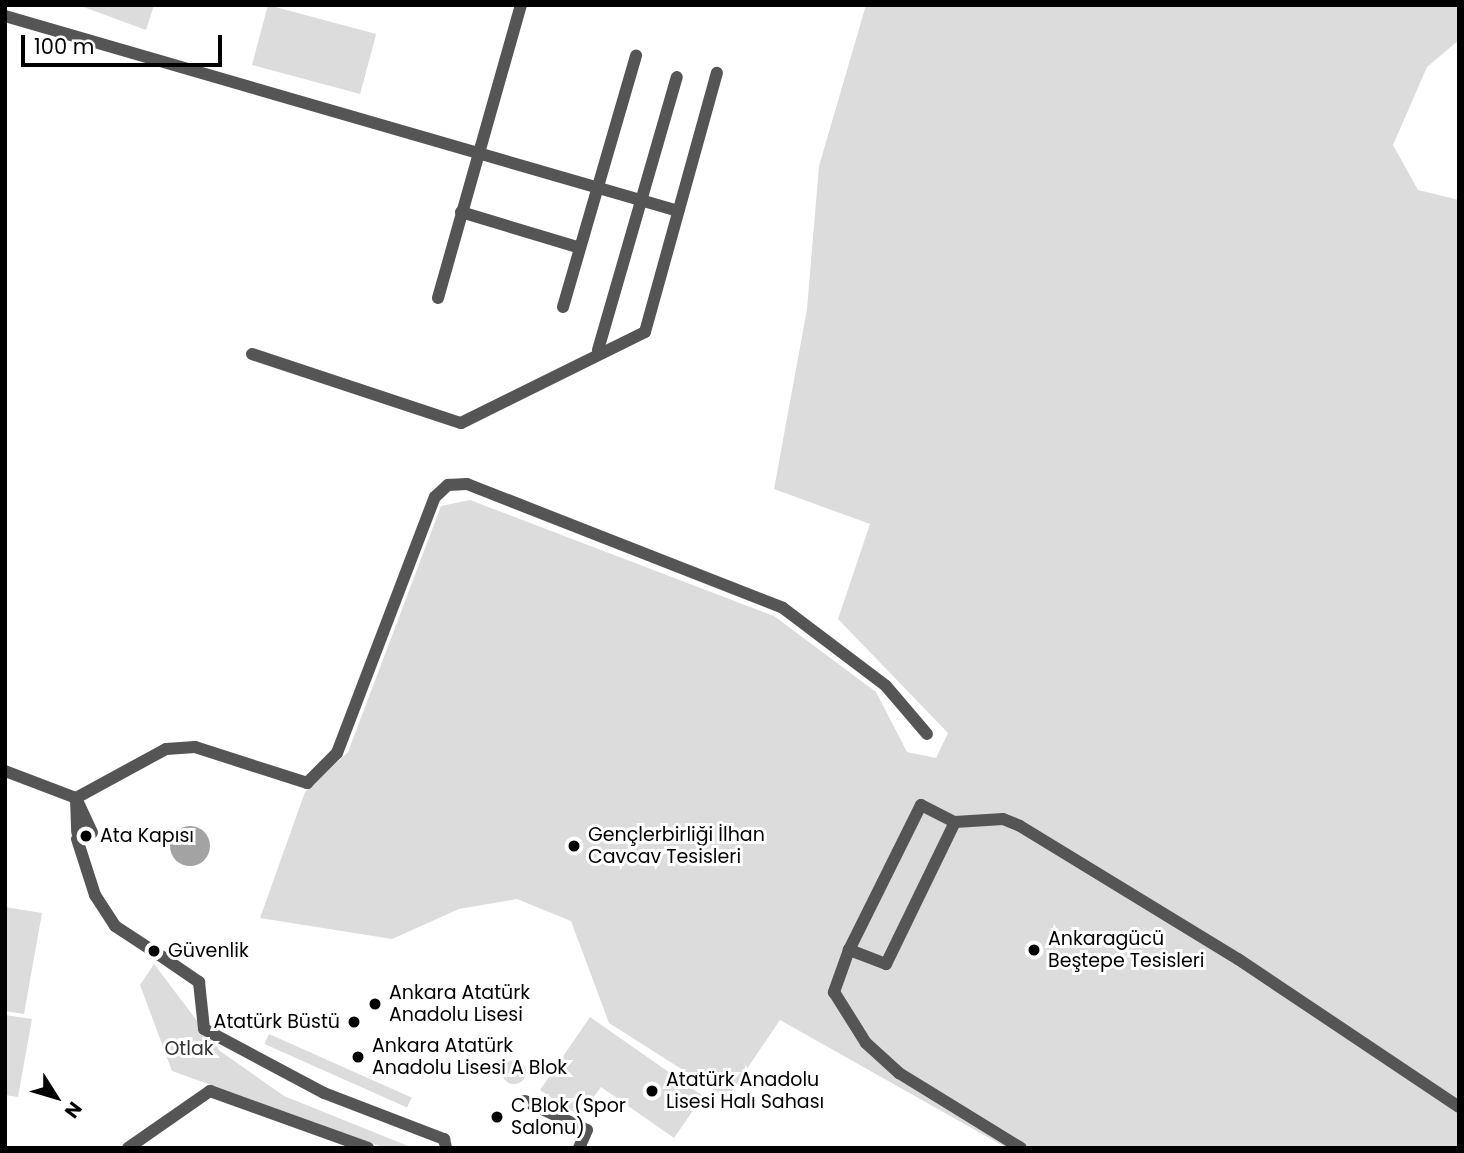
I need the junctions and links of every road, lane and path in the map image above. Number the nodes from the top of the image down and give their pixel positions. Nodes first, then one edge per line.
1 (521, 5) edge
2 (5, 16) edge
3 (636, 55) dead end
4 (717, 73) dead end
5 (677, 77) dead end
6 (478, 155) junction
7 (597, 188) junction
8 (642, 201) junction
9 (678, 211) junction
10 (461, 212) junction
11 (580, 248) junction
12 (438, 298) dead end
13 (563, 307) dead end
14 (598, 350) junction
15 (252, 354) dead end
16 (927, 734) dead end
17 (6, 773) edge
18 (76, 798) junction
19 (954, 822) junction
20 (86, 865) junction
21 (849, 950) junction
22 (525, 1101) dead end
23 (1459, 1107) edge
24 (128, 1148) edge
25 (368, 1148) edge
26 (446, 1148) edge
27 (579, 1148) edge
28 (1021, 1148) edge

1 - 6 street
2 - 6 street
3 - 7 street
4 - 9 street
5 - 8 street
6 - 7 street
6 - 10 street
7 - 8 street
7 - 11 street
8 - 9 street
8 - 14 street
9 - 14 street
10 - 11 street
10 - 12 street
11 - 13 street
14 - 15 street
16 - 18 street
17 - 18 street
18 - 20 street
18 - 20 street
19 - 21 street
19 - 21 street
19 - 23 street
20 - 26 street
21 - 28 street
22 - 27 street
24 - 25 street

